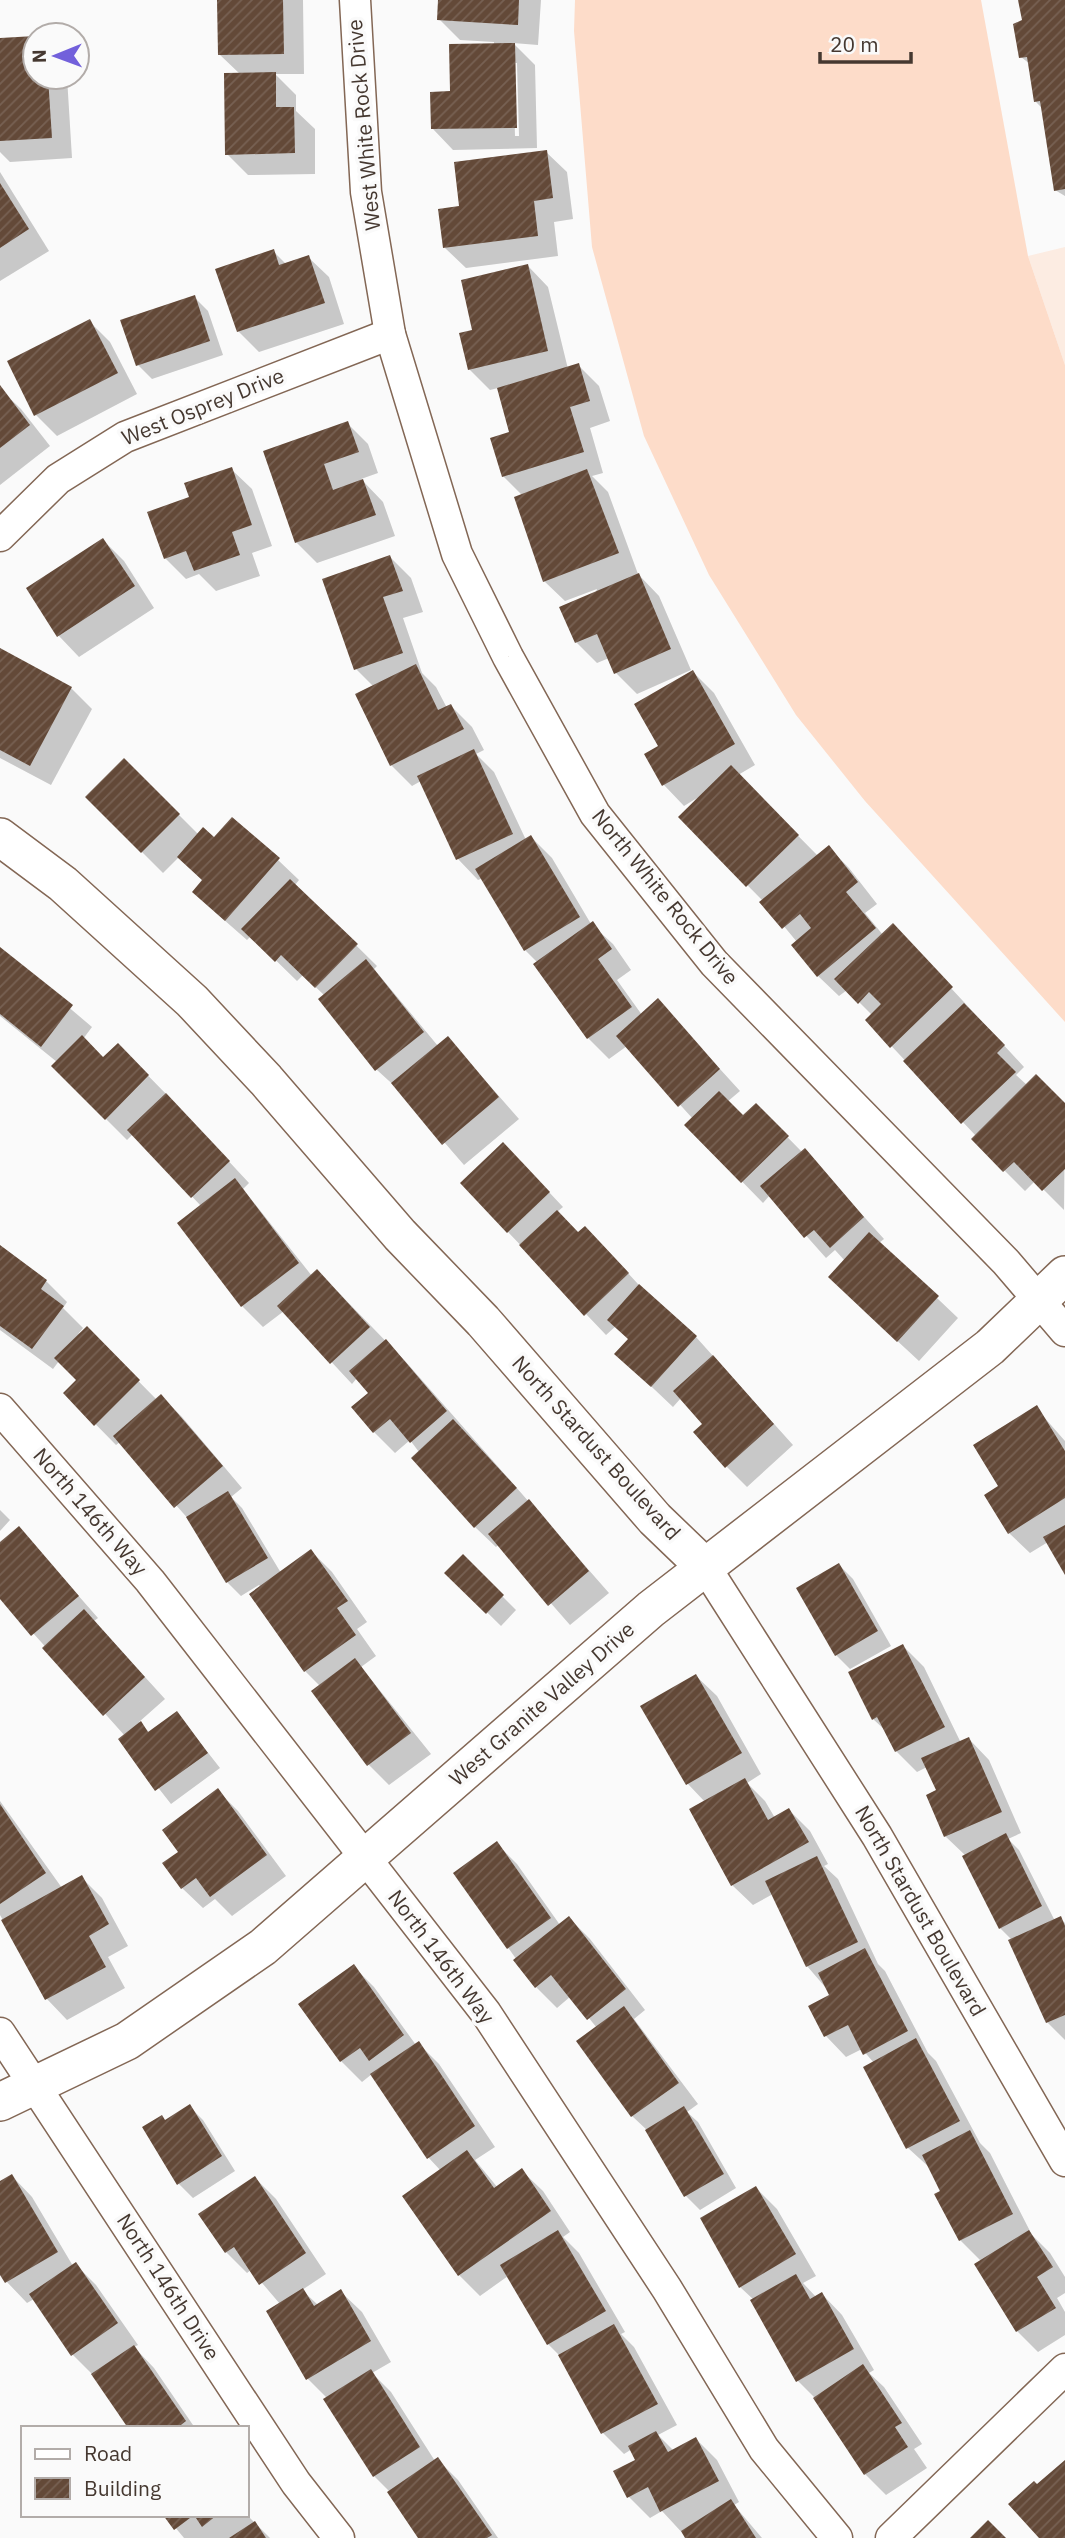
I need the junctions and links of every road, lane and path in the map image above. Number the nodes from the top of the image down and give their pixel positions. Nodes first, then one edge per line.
1 (355, 0) edge
2 (390, 334) junction
3 (0, 536) edge
4 (0, 837) edge
5 (1053, 1287) edge
6 (1065, 1331) edge
7 (0, 1409) edge
8 (706, 1568) junction
9 (366, 1859) junction
10 (0, 2034) edge
11 (37, 2085) junction
12 (0, 2102) edge
13 (1065, 2161) edge
14 (1065, 2370) edge
15 (339, 2538) edge
16 (837, 2538) edge
17 (891, 2538) edge

1 - 2 street, West White Rock Drive
2 - 3 street, West Osprey Drive
2 - 5 street, North White Rock Drive
4 - 8 street, North Stardust Boulevard
5 - 6 street, North White Rock Drive
5 - 8 street, West Granite Valley Drive
7 - 9 street, North 146th Way
8 - 9 street, West Granite Valley Drive
8 - 13 street, North Stardust Boulevard
9 - 11 street, West Granite Valley Drive
9 - 16 street, North 146th Way
10 - 11 street, North 146th Drive
11 - 12 street, West Granite Valley Drive
11 - 15 street, North 146th Drive
14 - 17 street

